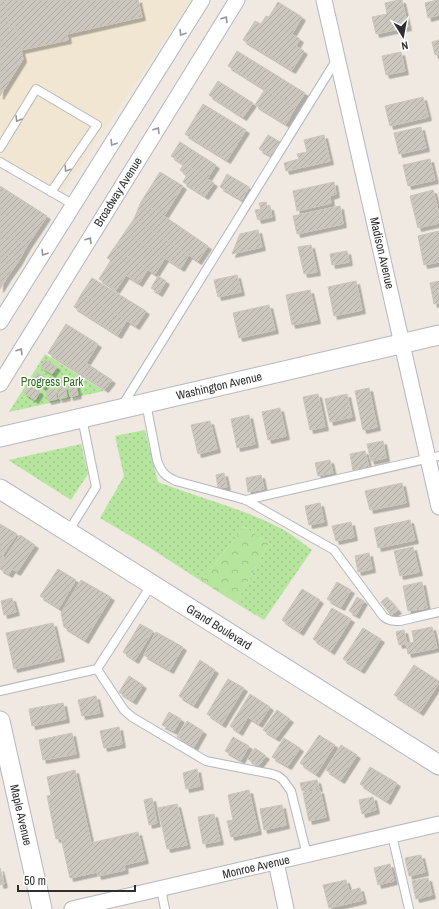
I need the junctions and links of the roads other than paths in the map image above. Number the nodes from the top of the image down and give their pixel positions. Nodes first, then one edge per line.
1 (202, 0) edge
2 (237, 0) edge
3 (325, 0) edge
4 (338, 58) junction
5 (0, 148) edge
6 (0, 162) edge
7 (51, 192) junction
8 (74, 205) junction
9 (0, 322) edge
10 (439, 335) edge
11 (402, 344) junction
12 (0, 384) edge
13 (146, 403) junction
14 (121, 409) junction
15 (82, 418) junction
16 (0, 437) edge
17 (434, 457) edge
18 (0, 489) edge
19 (246, 500) junction
20 (439, 507) edge
21 (68, 532) junction
22 (152, 584) junction
23 (439, 612) edge
24 (97, 669) junction
25 (0, 691) edge
26 (0, 721) edge
27 (439, 765) edge
28 (439, 824) edge
29 (392, 835) junction
30 (307, 855) junction
31 (276, 862) junction
32 (161, 889) junction
33 (42, 909) edge
34 (72, 909) edge
35 (165, 909) edge
36 (286, 909) edge
37 (409, 909) edge

1 -> 8 street
12 -> 2 street, Broadway Avenue
3 - 4 street, Madison Avenue
4 - 11 street, Madison Avenue
4 - 14 lane
5 - 7 lane
6 - 7 lane
7 - 8 lane
8 -> 9 street
10 - 11 street, Washington Avenue
11 - 13 street, Washington Avenue
11 - 17 street, Madison Avenue
13 - 14 street, Washington Avenue
13 - 19 lane
14 - 15 street, Washington Avenue
15 - 16 street, Washington Avenue
15 - 21 lane
17 - 19 lane
17 - 20 street, Madison Avenue
18 - 21 street, Grand Boulevard
19 - 23 lane
21 - 22 street, Grand Boulevard
22 - 24 lane
22 - 27 street, Grand Boulevard
24 - 25 lane
24 - 30 lane
26 - 33 street, Maple Avenue
28 - 29 street, Monroe Avenue
29 - 30 street, Monroe Avenue
29 - 37 lane
30 - 31 street, Monroe Avenue
31 - 32 street, Monroe Avenue
31 - 36 street
32 - 34 street, Monroe Avenue
32 - 35 lane

